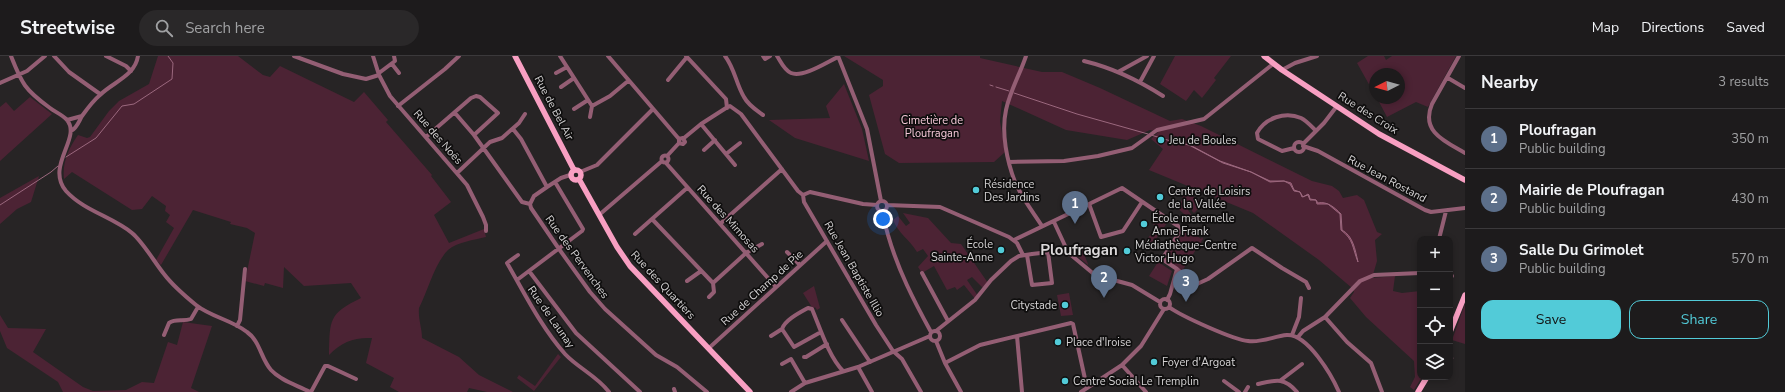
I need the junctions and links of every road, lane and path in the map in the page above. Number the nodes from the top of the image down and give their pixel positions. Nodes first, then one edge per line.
1 (11, 56) edge
2 (45, 56) edge
3 (54, 56) edge
4 (106, 56) edge
5 (138, 56) edge
6 (294, 56) edge
7 (373, 56) edge
8 (394, 56) edge
9 (458, 56) edge
10 (515, 56) edge
11 (560, 56) edge
12 (608, 56) edge
13 (725, 56) edge
14 (763, 56) edge
15 (770, 56) edge
16 (778, 56) edge
17 (838, 56) edge
18 (1026, 56) edge
19 (1264, 56) edge
20 (1317, 56) edge
21 (1459, 56) edge
22 (687, 57) edge
23 (1150, 57) edge
24 (1084, 61) dead end
25 (392, 64) junction
26 (1274, 64) junction
27 (567, 67) junction
28 (1282, 70) junction
29 (131, 71) junction
30 (1118, 72) junction
31 (399, 73) dead end
32 (556, 73) dead end
33 (379, 74) junction
34 (19, 75) junction
35 (574, 78) junction
36 (1448, 78) junction
37 (668, 80) dead end
38 (628, 81) junction
39 (1140, 82) junction
40 (0, 83) edge
41 (560, 87) dead end
42 (1465, 88) edge
43 (100, 94) junction
44 (1163, 96) dead end
45 (588, 100) junction
46 (398, 106) junction
47 (592, 106) junction
48 (1338, 106) junction
49 (727, 108) junction
50 (574, 109) dead end
51 (652, 110) junction
52 (455, 112) junction
53 (525, 114) dead end
54 (763, 115) dead end
55 (82, 116) junction
56 (590, 117) dead end
57 (67, 120) junction
58 (701, 124) junction
59 (513, 129) junction
60 (71, 131) junction
61 (1316, 131) junction
62 (474, 135) junction
63 (426, 137) junction
64 (715, 140) junction
65 (679, 141) junction
66 (740, 143) dead end
67 (1303, 145) junction
68 (485, 148) junction
69 (1294, 148) junction
70 (704, 150) dead end
71 (1465, 153) edge
72 (726, 154) junction
73 (664, 162) junction
74 (1009, 162) junction
75 (735, 165) dead end
76 (782, 169) junction
77 (457, 173) junction
78 (575, 173) junction
79 (579, 179) junction
80 (1465, 180) edge
81 (555, 182) junction
82 (547, 187) junction
83 (687, 188) junction
84 (803, 195) junction
85 (881, 201) junction
86 (1142, 202) junction
87 (530, 204) junction
88 (1089, 204) junction
89 (877, 205) junction
90 (887, 205) junction
91 (1465, 208) edge
92 (882, 211) junction
93 (1446, 211) junction
94 (599, 215) junction
95 (652, 219) junction
96 (1054, 222) junction
97 (720, 224) junction
98 (1042, 226) junction
99 (486, 232) dead end
100 (635, 234) dead end
101 (1440, 236) edge
102 (1014, 240) junction
103 (827, 241) junction
104 (762, 244) dead end
105 (558, 249) junction
106 (787, 252) dead end
107 (1048, 252) junction
108 (746, 253) junction
109 (1067, 254) junction
110 (518, 255) dead end
111 (1025, 255) junction
112 (800, 266) junction
113 (245, 269) dead end
114 (1177, 269) junction
115 (529, 270) junction
116 (701, 271) junction
117 (922, 273) dead end
118 (1417, 273) edge
119 (517, 280) junction
120 (687, 281) dead end
121 (713, 283) junction
122 (776, 287) junction
123 (1309, 288) dead end
124 (1465, 295) edge
125 (709, 297) dead end
126 (1301, 298) dead end
127 (1167, 300) junction
128 (1160, 302) junction
129 (198, 307) junction
130 (1170, 307) junction
131 (1164, 309) junction
132 (1326, 317) junction
133 (842, 320) dead end
134 (948, 321) junction
135 (1453, 325) edge
136 (237, 326) junction
137 (782, 329) junction
138 (822, 332) junction
139 (932, 333) junction
140 (164, 335) dead end
141 (1292, 335) junction
142 (771, 336) dead end
143 (1018, 336) junction
144 (1298, 337) junction
145 (936, 341) junction
146 (827, 344) junction
147 (708, 348) junction
148 (894, 351) junction
149 (804, 357) dead end
150 (870, 362) junction
151 (945, 363) junction
152 (782, 364) dead end
153 (1302, 364) dead end
154 (1122, 365) junction
155 (858, 367) junction
156 (843, 371) junction
157 (356, 379) dead end
158 (1281, 380) junction
159 (1425, 380) edge
160 (1224, 381) dead end
161 (805, 383) junction
162 (1258, 384) dead end
163 (1248, 387) dead end
164 (1085, 390) edge
165 (1144, 391) edge
166 (1337, 391) edge
167 (309, 392) edge
168 (609, 392) edge
169 (640, 392) edge
170 (707, 392) edge
171 (750, 392) edge
172 (791, 392) edge
173 (872, 392) edge
174 (921, 392) edge
175 (961, 392) edge
176 (1022, 392) edge
177 (1091, 392) edge
178 (1239, 392) edge
179 (1245, 392) edge
180 (1298, 392) edge
181 (1382, 392) edge
182 (1418, 392) edge

1 - 34 street
2 - 34 street
3 - 43 street
4 - 29 street
5 - 29 street
6 - 33 street
7 - 33 street, Rue des Noës
8 - 25 street
9 - 46 street
10 - 78 main road, Rue de Bel Air
11 - 27 street
12 - 38 street
13 - 54 street
14 - 15 street
16 - 17 street
17 - 85 street
18 - 74 street
19 - 26 main road, Rue des Croix
20 - 28 street
21 - 36 street
22 - 37 street
22 - 49 street
23 - 30 street
23 - 39 street
24 - 30 street
25 - 31 street
25 - 33 street
26 - 28 main road, Rue des Croix
26 - 74 street
27 - 32 street
27 - 35 street
28 - 48 main road, Rue des Croix
29 - 43 street
30 - 39 street
33 - 46 street, Rue des Noës
34 - 40 street
34 - 57 street
35 - 41 street
35 - 45 street
36 - 42 street
36 - 71 street
38 - 47 street
38 - 51 street
39 - 44 street
43 - 55 street
45 - 47 street
45 - 50 street
46 - 63 street, Rue des Noës
47 - 56 street
48 - 61 street
48 - 80 main road, Rue des Croix
49 - 58 street
49 - 76 street, Rue Jean Baptiste Illio
51 - 65 street
51 - 78 street
52 - 62 street
52 - 62 street
52 - 63 street
53 - 59 street
55 - 57 street
55 - 60 street
57 - 60 street
58 - 64 street
58 - 65 street
59 - 68 street
59 - 82 street
60 - 129 street
61 - 67 street
61 - 69 street
62 - 68 street
63 - 77 street, Rue des Noës
64 - 70 street
64 - 72 street
65 - 73 street
66 - 72 street
67 - 69 street
67 - 69 street
67 - 93 street, Rue Jean Rostand
68 - 77 street
68 - 87 street
72 - 75 street
73 - 83 street, Rue des Mimosas
73 - 94 street
74 - 98 street
76 - 84 street, Rue Jean Baptiste Illio
76 - 97 street
77 - 99 street, Rue des Noës
78 - 79 main road
78 - 79 main road
78 - 81 street
79 - 94 main road, Rue des Quartiers
81 - 82 street
81 - 105 street
82 - 87 street
83 - 95 street
83 - 97 street, Rue des Mimosas
84 - 89 street
84 - 103 street, Rue Jean Baptiste Illio
85 - 89 street
85 - 90 street
86 - 88 street
86 - 88 street
86 - 114 street
87 - 105 street, Rue des Pervenches
88 - 96 street
89 - 92 street
90 - 92 street
90 - 102 street
91 - 93 street, Rue Jean Rostand
92 - 139 street
93 - 101 street
94 - 147 main road, Rue des Quartiers
95 - 100 street
95 - 116 street
96 - 98 street
96 - 109 street
97 - 108 street, Rue des Mimosas
98 - 102 street
102 - 111 street
103 - 112 street, Rue de Champ de Pie
103 - 148 street, Rue Jean Baptiste Illio
104 - 108 street
105 - 115 street
105 - 170 street, Rue des Pervenches
106 - 112 street
107 - 109 street
107 - 111 street
107 - 111 street
108 - 121 street
108 - 122 street, Rue des Mimosas
109 - 128 street
110 - 119 street, Rue de Launay
111 - 134 street
112 - 122 street, Rue de Champ de Pie
113 - 136 street
114 - 123 street
114 - 127 street
115 - 119 street
115 - 169 street
116 - 120 street
116 - 121 street
117 - 134 street
118 - 132 street
119 - 168 street, Rue de Launay
121 - 125 street
122 - 147 street, Rue de Champ de Pie
124 - 135 main road
126 - 141 street
127 - 128 street
127 - 130 street
128 - 131 street
129 - 136 street
129 - 140 street
130 - 131 street
130 - 141 street
131 - 154 street
132 - 144 street
132 - 181 street
133 - 150 street
134 - 139 street
136 - 167 street
137 - 138 street
137 - 138 street
137 - 142 street
138 - 146 street
139 - 145 street
139 - 145 street
139 - 148 street
141 - 144 street
143 - 151 street
143 - 164 street
143 - 176 street
144 - 166 street
145 - 151 street
146 - 149 street
146 - 156 street
147 - 171 main road, Rue des Quartiers
148 - 150 street
148 - 174 street, Rue Jean Baptiste Illio
150 - 155 street
151 - 175 street
152 - 161 street
153 - 158 street
154 - 164 street
154 - 165 street
155 - 156 street
155 - 173 street
156 - 161 street
157 - 167 street
158 - 162 street
158 - 180 street
159 - 182 main road
160 - 178 street
161 - 172 street
163 - 179 street
164 - 177 street

